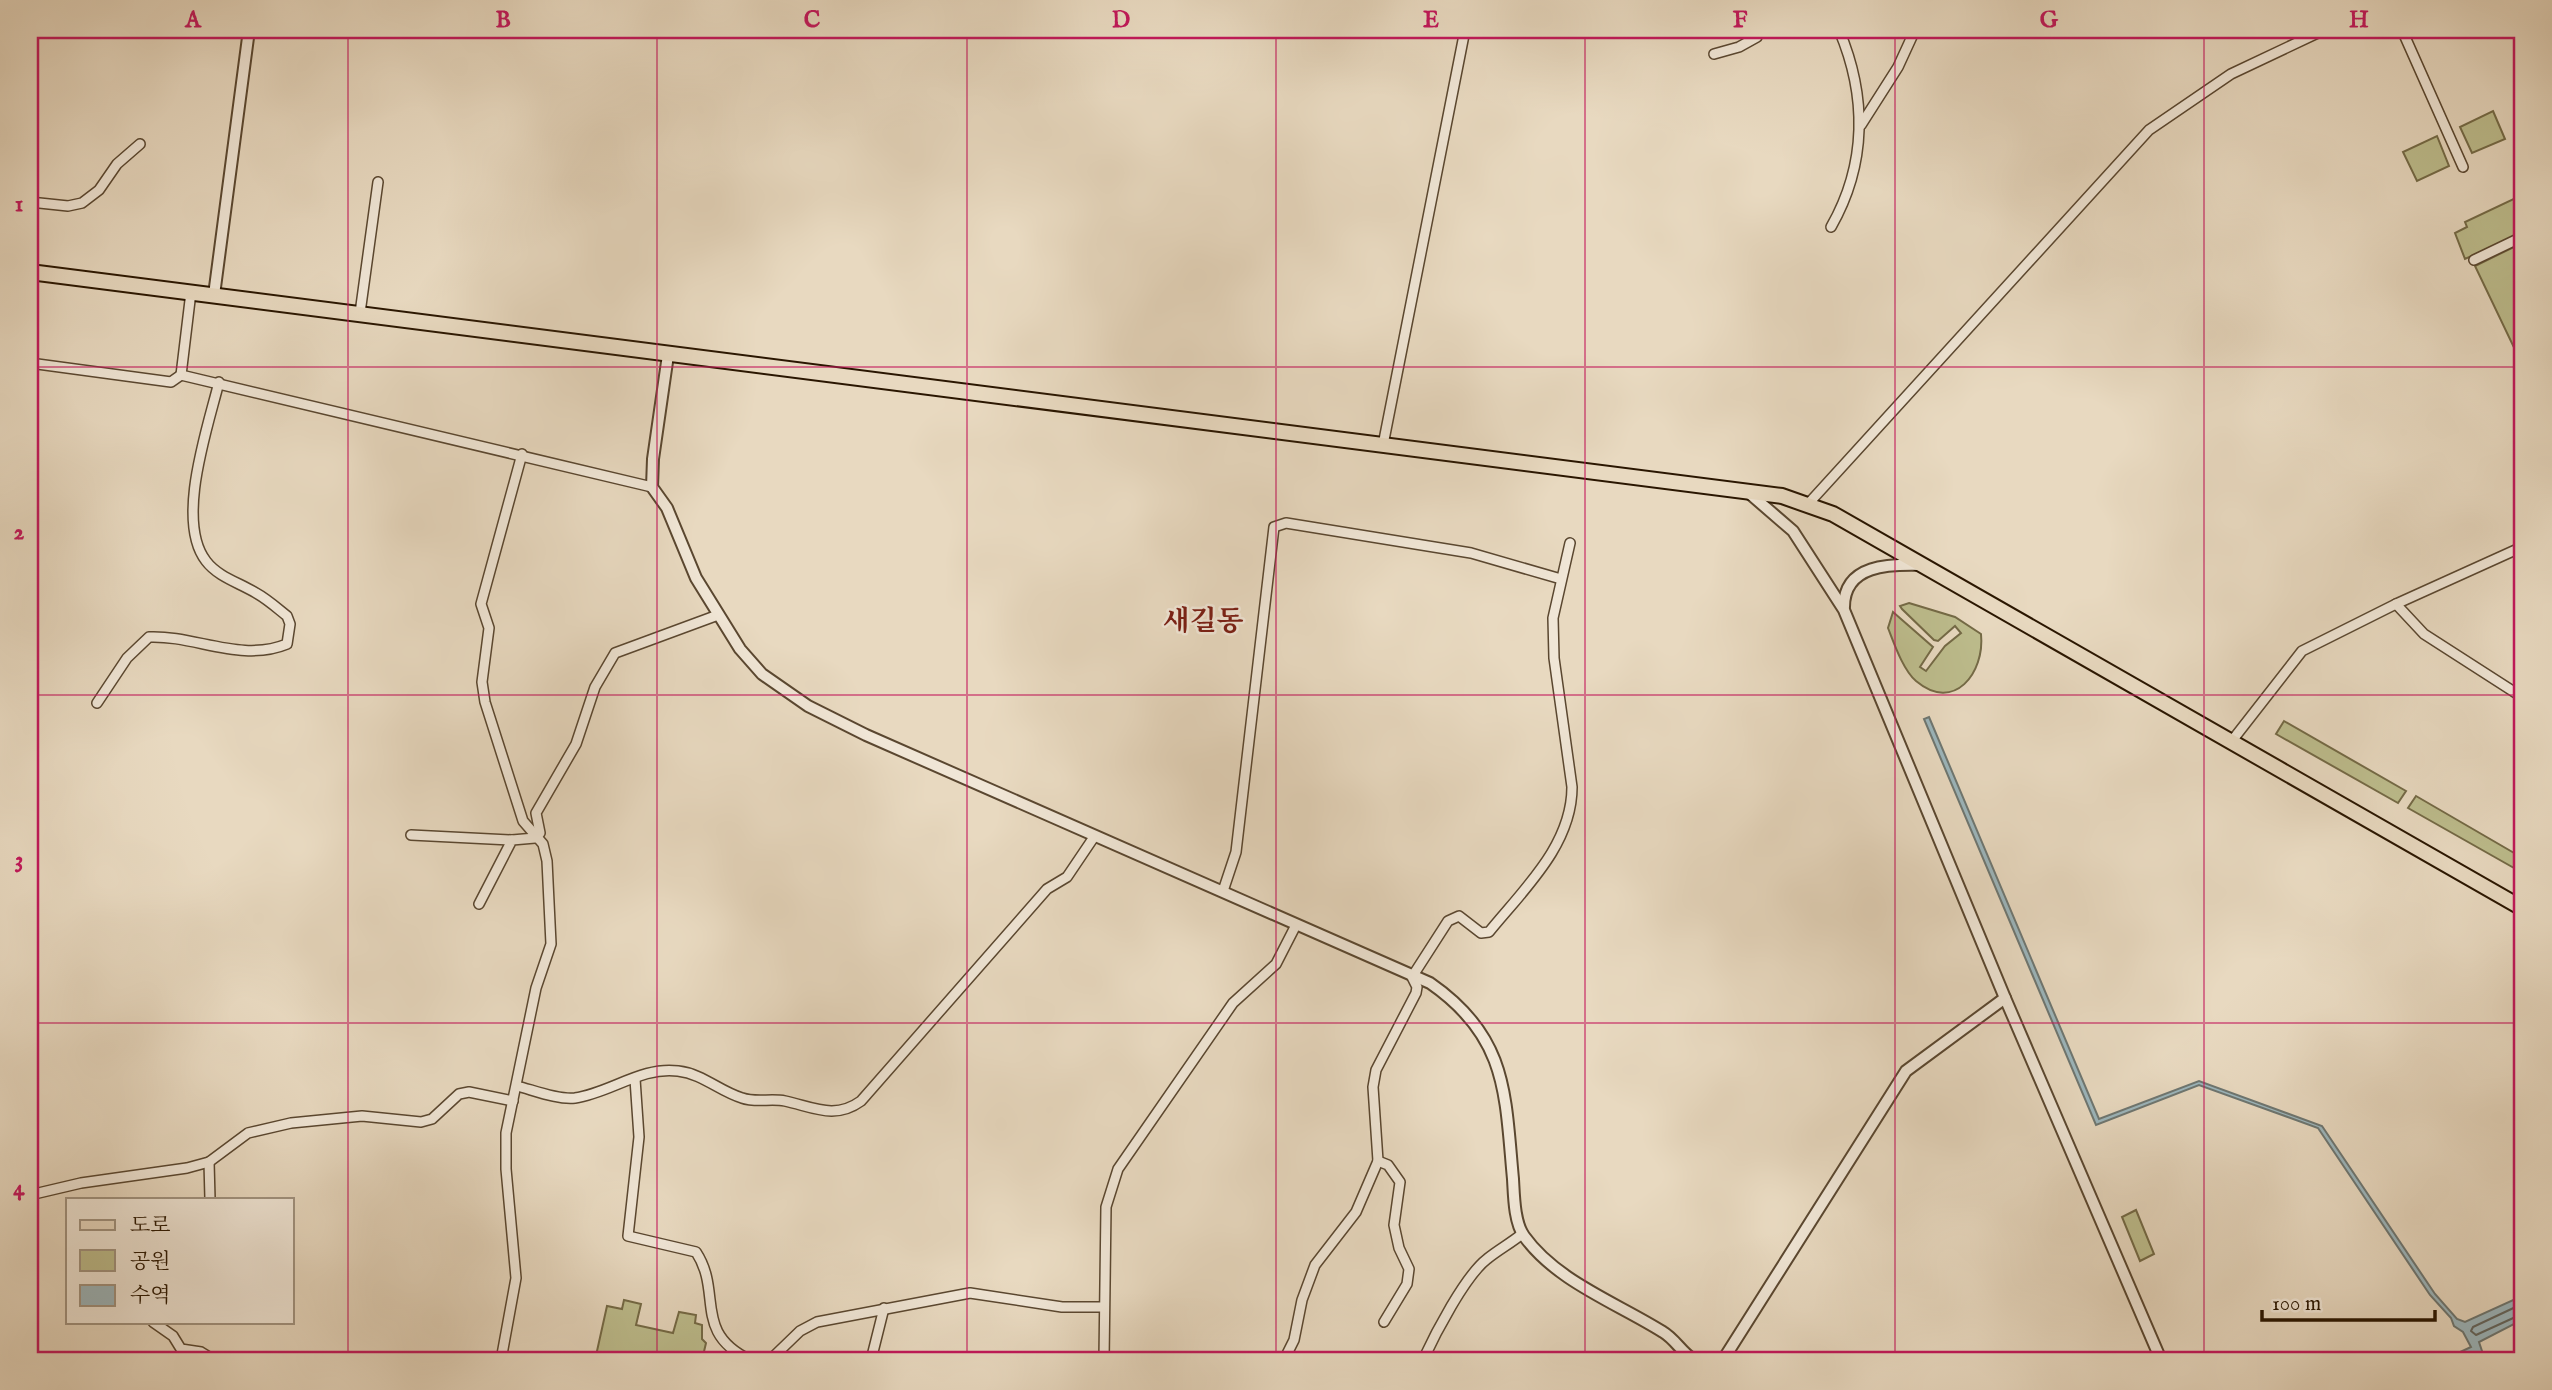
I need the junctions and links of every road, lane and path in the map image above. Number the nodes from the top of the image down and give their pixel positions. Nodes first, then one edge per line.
1 (249, 30) edge
2 (1465, 30) edge
3 (1759, 30) edge
4 (1839, 30) edge
5 (1915, 30) edge
6 (2324, 30) edge
7 (2402, 30) edge
8 (1714, 54) dead end
9 (1861, 125) junction
10 (140, 144) dead end
11 (2463, 167) dead end
12 (379, 182) dead end
13 (30, 202) edge
14 (1831, 227) dead end
15 (2522, 237) edge
16 (2474, 260) dead end
17 (30, 272) edge
18 (191, 292) junction
19 (214, 295) junction
20 (360, 313) junction
21 (668, 355) junction
22 (30, 363) edge
23 (181, 374) junction
24 (219, 382) junction
25 (1382, 445) junction
26 (522, 454) junction
27 (652, 487) junction
28 (1747, 491) junction
29 (1809, 503) junction
30 (1570, 543) dead end
31 (2522, 547) edge
32 (1922, 565) junction
33 (1561, 579) junction
34 (2396, 604) junction
35 (1844, 610) junction
36 (718, 615) junction
37 (2522, 697) edge
38 (97, 703) dead end
39 (2231, 742) junction
40 (411, 835) dead end
41 (1094, 837) junction
42 (535, 838) junction
43 (512, 840) junction
44 (1223, 891) junction
45 (479, 904) dead end
46 (2522, 908) edge
47 (1296, 925) junction
48 (1412, 977) junction
49 (2005, 998) junction
50 (635, 1079) junction
51 (517, 1086) junction
52 (513, 1101) junction
53 (1378, 1161) junction
54 (209, 1162) junction
55 (30, 1195) edge
56 (210, 1198) edge
57 (1522, 1234) junction
58 (1104, 1307) junction
59 (884, 1308) junction
60 (1384, 1322) dead end
61 (156, 1324) edge
62 (189, 1352) junction
63 (175, 1360) edge
64 (214, 1360) edge
65 (501, 1360) edge
66 (750, 1360) edge
67 (770, 1360) edge
68 (871, 1360) edge
69 (1104, 1360) edge
70 (1284, 1360) edge
71 (1423, 1360) edge
72 (1694, 1360) edge
73 (1723, 1360) edge
74 (2161, 1360) edge

1 - 19 street
2 - 25 street
3 - 8 street
4 - 9 street
5 - 9 street
6 - 29 street
7 - 11 street
9 - 14 street
10 - 13 street
12 - 20 street
15 - 16 street
17 - 18 main road
18 - 19 main road
18 - 23 street
19 - 20 main road
20 - 21 main road
21 - 25 main road
21 - 27 street
22 - 23 street
23 - 24 street
24 - 26 street
24 - 38 street
25 - 28 main road
26 - 27 street
26 - 42 street
27 - 36 street
28 - 29 main road
28 - 35 street
29 - 32 main road
30 - 33 street
31 - 34 street
32 - 35 street
32 - 39 main road
33 - 44 street
33 - 48 street
34 - 37 street
34 - 39 street
35 - 49 street
36 - 41 street
36 - 42 street
39 - 46 main road
40 - 43 street
41 - 44 street
41 - 50 street
42 - 43 street
42 - 51 street
43 - 45 street
44 - 47 street
47 - 48 street
47 - 58 street
48 - 53 street
48 - 57 street
49 - 73 street
49 - 74 street
50 - 51 street
50 - 66 street
51 - 52 street
52 - 54 street
52 - 65 street
53 - 60 street
53 - 70 street
54 - 55 street
54 - 56 street
57 - 71 street
57 - 72 street
58 - 59 street
58 - 69 street
59 - 67 street
59 - 68 street
61 - 62 street
62 - 63 street
62 - 64 street

